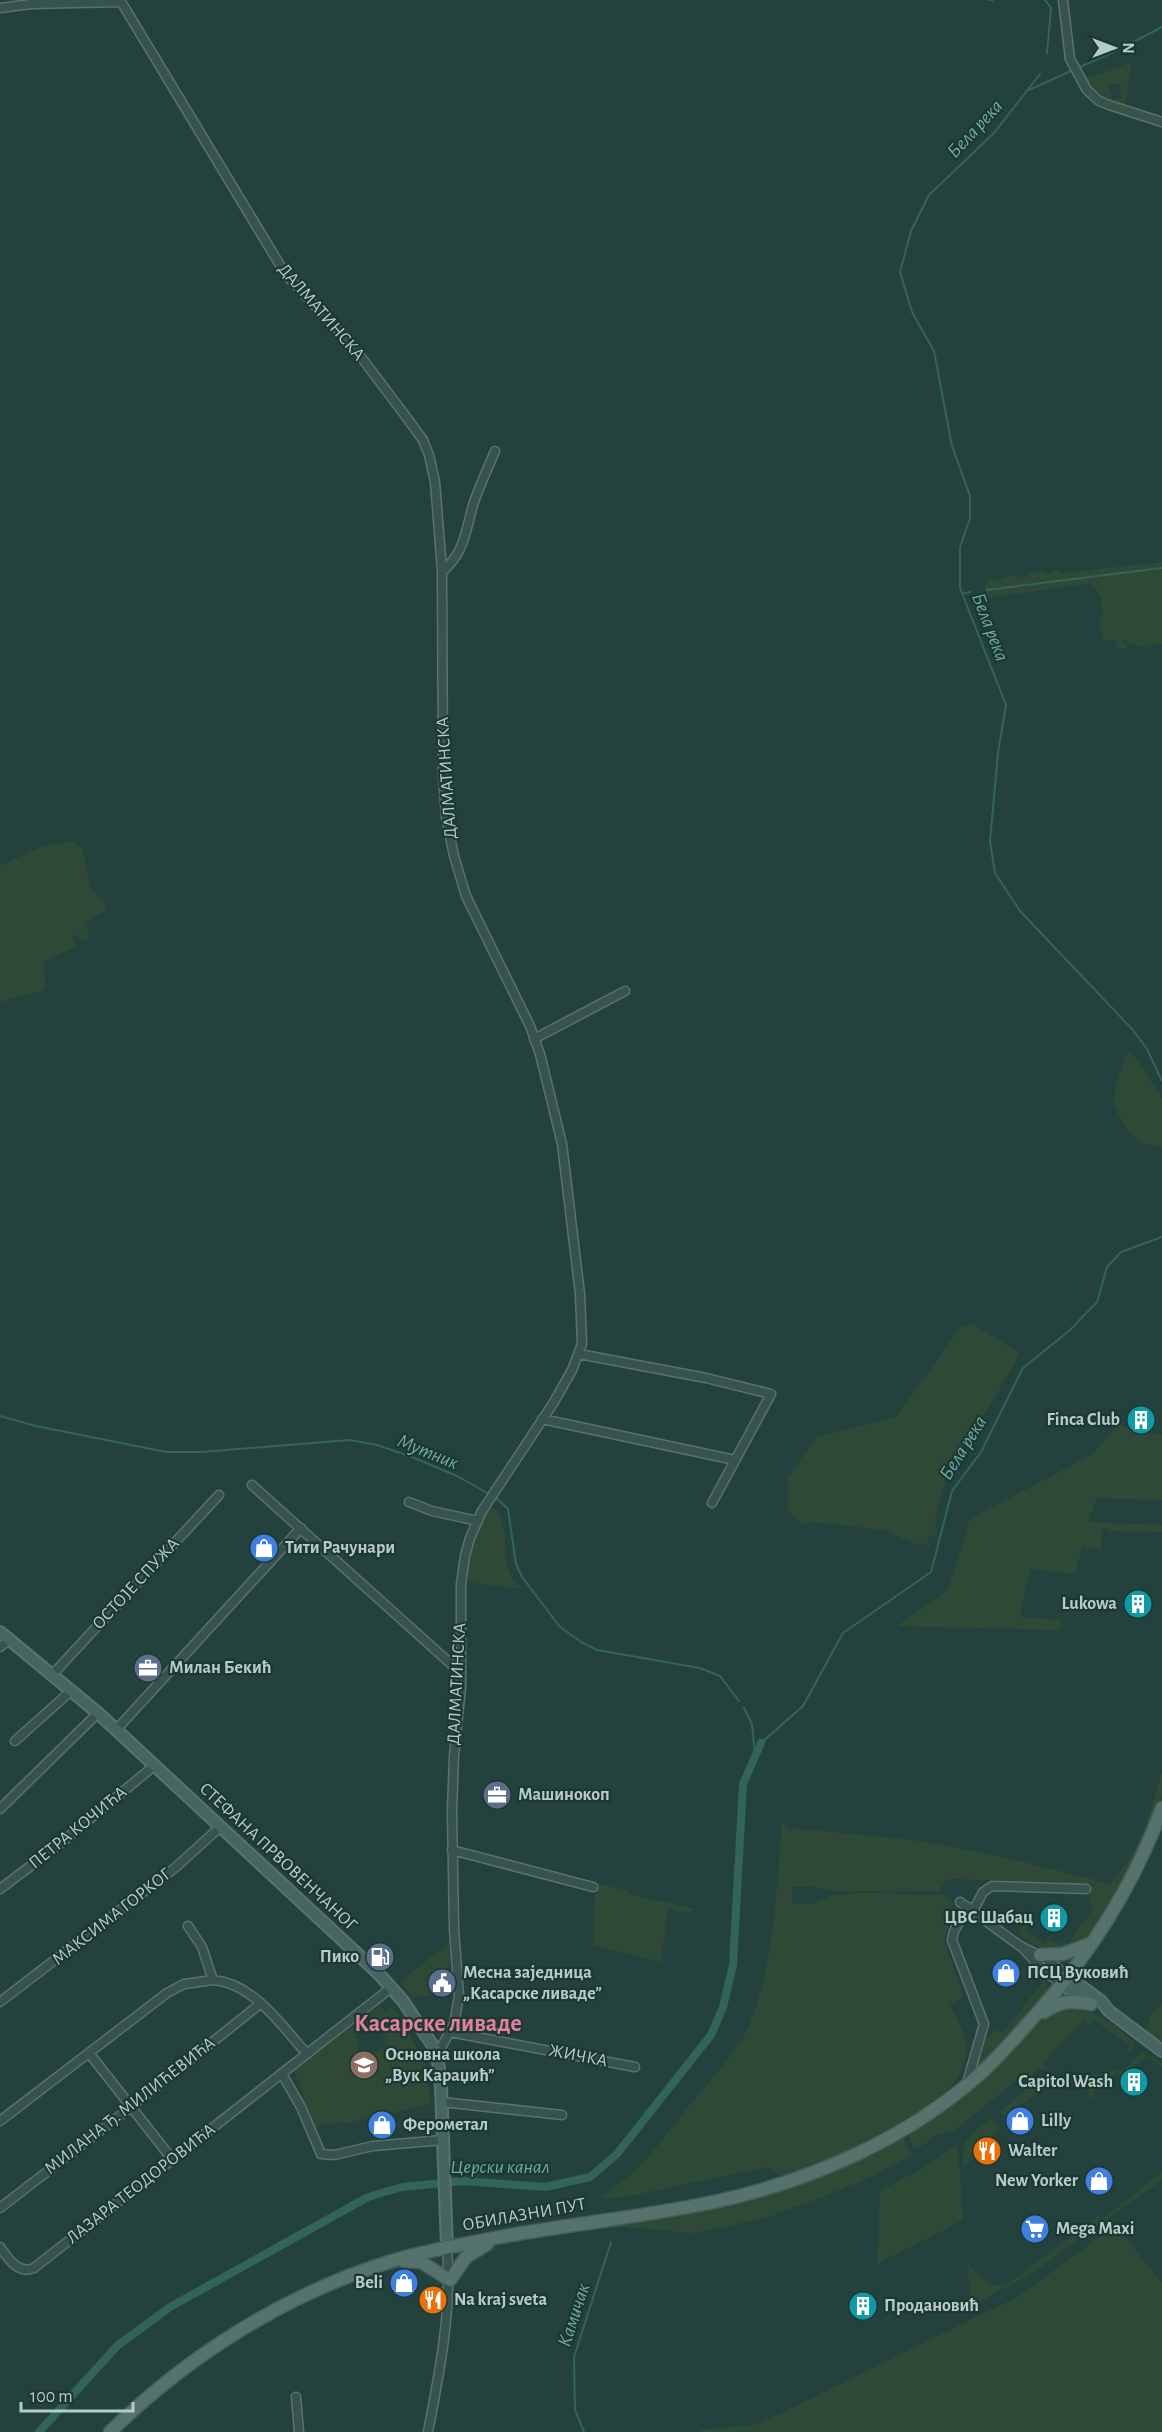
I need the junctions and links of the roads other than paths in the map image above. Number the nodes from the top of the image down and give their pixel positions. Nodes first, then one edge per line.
1 (1063, 0) edge
2 (121, 1) edge
3 (0, 8) edge
4 (1162, 122) edge
5 (495, 451) dead end
6 (442, 572) junction
7 (625, 991) dead end
8 (534, 1039) junction
9 (579, 1354) junction
10 (542, 1419) junction
11 (735, 1460) junction
12 (252, 1485) dead end
13 (219, 1495) dead end
14 (409, 1502) dead end
15 (712, 1503) dead end
16 (478, 1521) junction
17 (301, 1528) junction
18 (0, 1632) edge
19 (10, 1640) junction
20 (0, 1647) edge
21 (461, 1673) junction
22 (53, 1674) junction
23 (72, 1690) junction
24 (98, 1713) junction
25 (116, 1730) junction
26 (15, 1741) dead end
27 (155, 1766) junction
28 (1162, 1808) edge
29 (0, 1809) edge
30 (220, 1827) junction
31 (452, 1850) junction
32 (593, 1887) dead end
33 (1086, 1889) dead end
34 (0, 1890) edge
35 (967, 1907) junction
36 (188, 1926) dead end
37 (1095, 1941) junction
38 (1020, 1946) junction
39 (1040, 1954) junction
40 (213, 1980) junction
41 (1065, 1980) junction
42 (392, 1987) junction
43 (0, 2002) edge
44 (260, 2004) junction
45 (1091, 2004) junction
46 (1109, 2011) junction
47 (1028, 2023) junction
48 (450, 2032) junction
49 (1162, 2051) edge
50 (89, 2053) junction
51 (307, 2054) junction
52 (437, 2055) junction
53 (635, 2067) dead end
54 (282, 2074) junction
55 (967, 2085) junction
56 (442, 2102) junction
57 (131, 2107) junction
58 (562, 2115) dead end
59 (0, 2121) edge
60 (444, 2140) junction
61 (172, 2159) junction
62 (0, 2208) edge
63 (494, 2239) junction
64 (447, 2246) junction
65 (0, 2247) edge
66 (394, 2260) junction
67 (450, 2280) junction
68 (296, 2397) dead end
69 (110, 2432) edge
70 (299, 2432) edge
71 (428, 2432) edge

1 - 4 street
2 - 3 street, ДАЛМАТИНСКА
2 - 6 street, ДАЛМАТИНСКА
5 - 6 street
6 - 8 street, ДАЛМАТИНСКА
7 - 8 street
8 - 9 street, ДАЛМАТИНСКА
9 - 10 street, ДАЛМАТИНСКА
9 - 11 street
10 - 11 street
10 - 16 street, ДАЛМАТИНСКА
11 - 15 street
12 - 17 street
13 - 22 street, ОСТОЈЕ СПУЖА
14 - 16 street
16 - 21 street, ДАЛМАТИНСКА
17 - 21 street
17 - 25 street
18 - 19 street, СТЕФАНА ПРВОВЕНЧАНОГ
19 - 20 street
19 - 22 street, СТЕФАНА ПРВОВЕНЧАНОГ
21 - 31 street, ДАЛМАТИНСКА
22 - 23 street, СТЕФАНА ПРВОВЕНЧАНОГ
23 - 24 street, СТЕФАНА ПРВОВЕНЧАНОГ
23 - 26 street
24 - 25 street, СТЕФАНА ПРВОВЕНЧАНОГ
24 - 29 street
25 - 27 street, СТЕФАНА ПРВОВЕНЧАНОГ
27 - 30 street, СТЕФАНА ПРВОВЕНЧАНОГ
27 - 34 street, ПЕТРА КОЧИЋА
28 - 37 main road, ОБИЛАЗНИ ПУТ
30 - 42 street, СТЕФАНА ПРВОВЕНЧАНОГ
30 - 43 street, МАКСИМА ГОРКОГ
31 - 32 street
31 - 48 street, ДАЛМАТИНСКА
33 - 35 street
35 - 38 street
35 - 55 street
36 - 40 street
37 - 39 main road
37 - 41 main road, ОБИЛАЗНИ ПУТ
38 - 39 street
38 - 41 street
39 - 41 street
40 - 44 street
40 - 50 street
41 - 45 street
41 - 46 street
41 - 47 main road, ОБИЛАЗНИ ПУТ
42 - 51 street, ЛАЗАРА ТЕОДОРОВИЋА
42 - 52 street, СТЕФАНА ПРВОВЕНЧАНОГ
44 - 51 street
44 - 57 street, МИЛАНА Ђ. МИЛИЋЕВИЋА
45 - 46 street
45 - 47 main road
46 - 49 street
47 - 55 main road, ОБИЛАЗНИ ПУТ
48 - 52 street, ДАЛМАТИНСКА
48 - 53 street, ЖИЧКА
50 - 57 street
50 - 59 street
51 - 54 street, ЛАЗАРА ТЕОДОРОВИЋА
52 - 56 street, СТЕФАНА ПРВОВЕНЧАНОГ
54 - 60 street
54 - 61 street, ЛАЗАРА ТЕОДОРОВИЋА
55 - 63 main road, ОБИЛАЗНИ ПУТ
56 - 58 street
56 - 60 street, СТЕФАНА ПРВОВЕНЧАНОГ
57 - 61 street
57 - 62 street, МИЛАНА Ђ. МИЛИЋЕВИЋА
60 - 64 street, СТЕФАНА ПРВОВЕНЧАНОГ
61 - 65 street, ЛАЗАРА ТЕОДОРОВИЋА
63 - 64 main road, ОБИЛАЗНИ ПУТ
63 - 67 main road
64 - 66 main road, ОБИЛАЗНИ ПУТ
64 - 67 street
66 - 67 main road
66 - 69 main road, ОБИЛАЗНИ ПУТ
67 - 71 street
68 - 70 street

